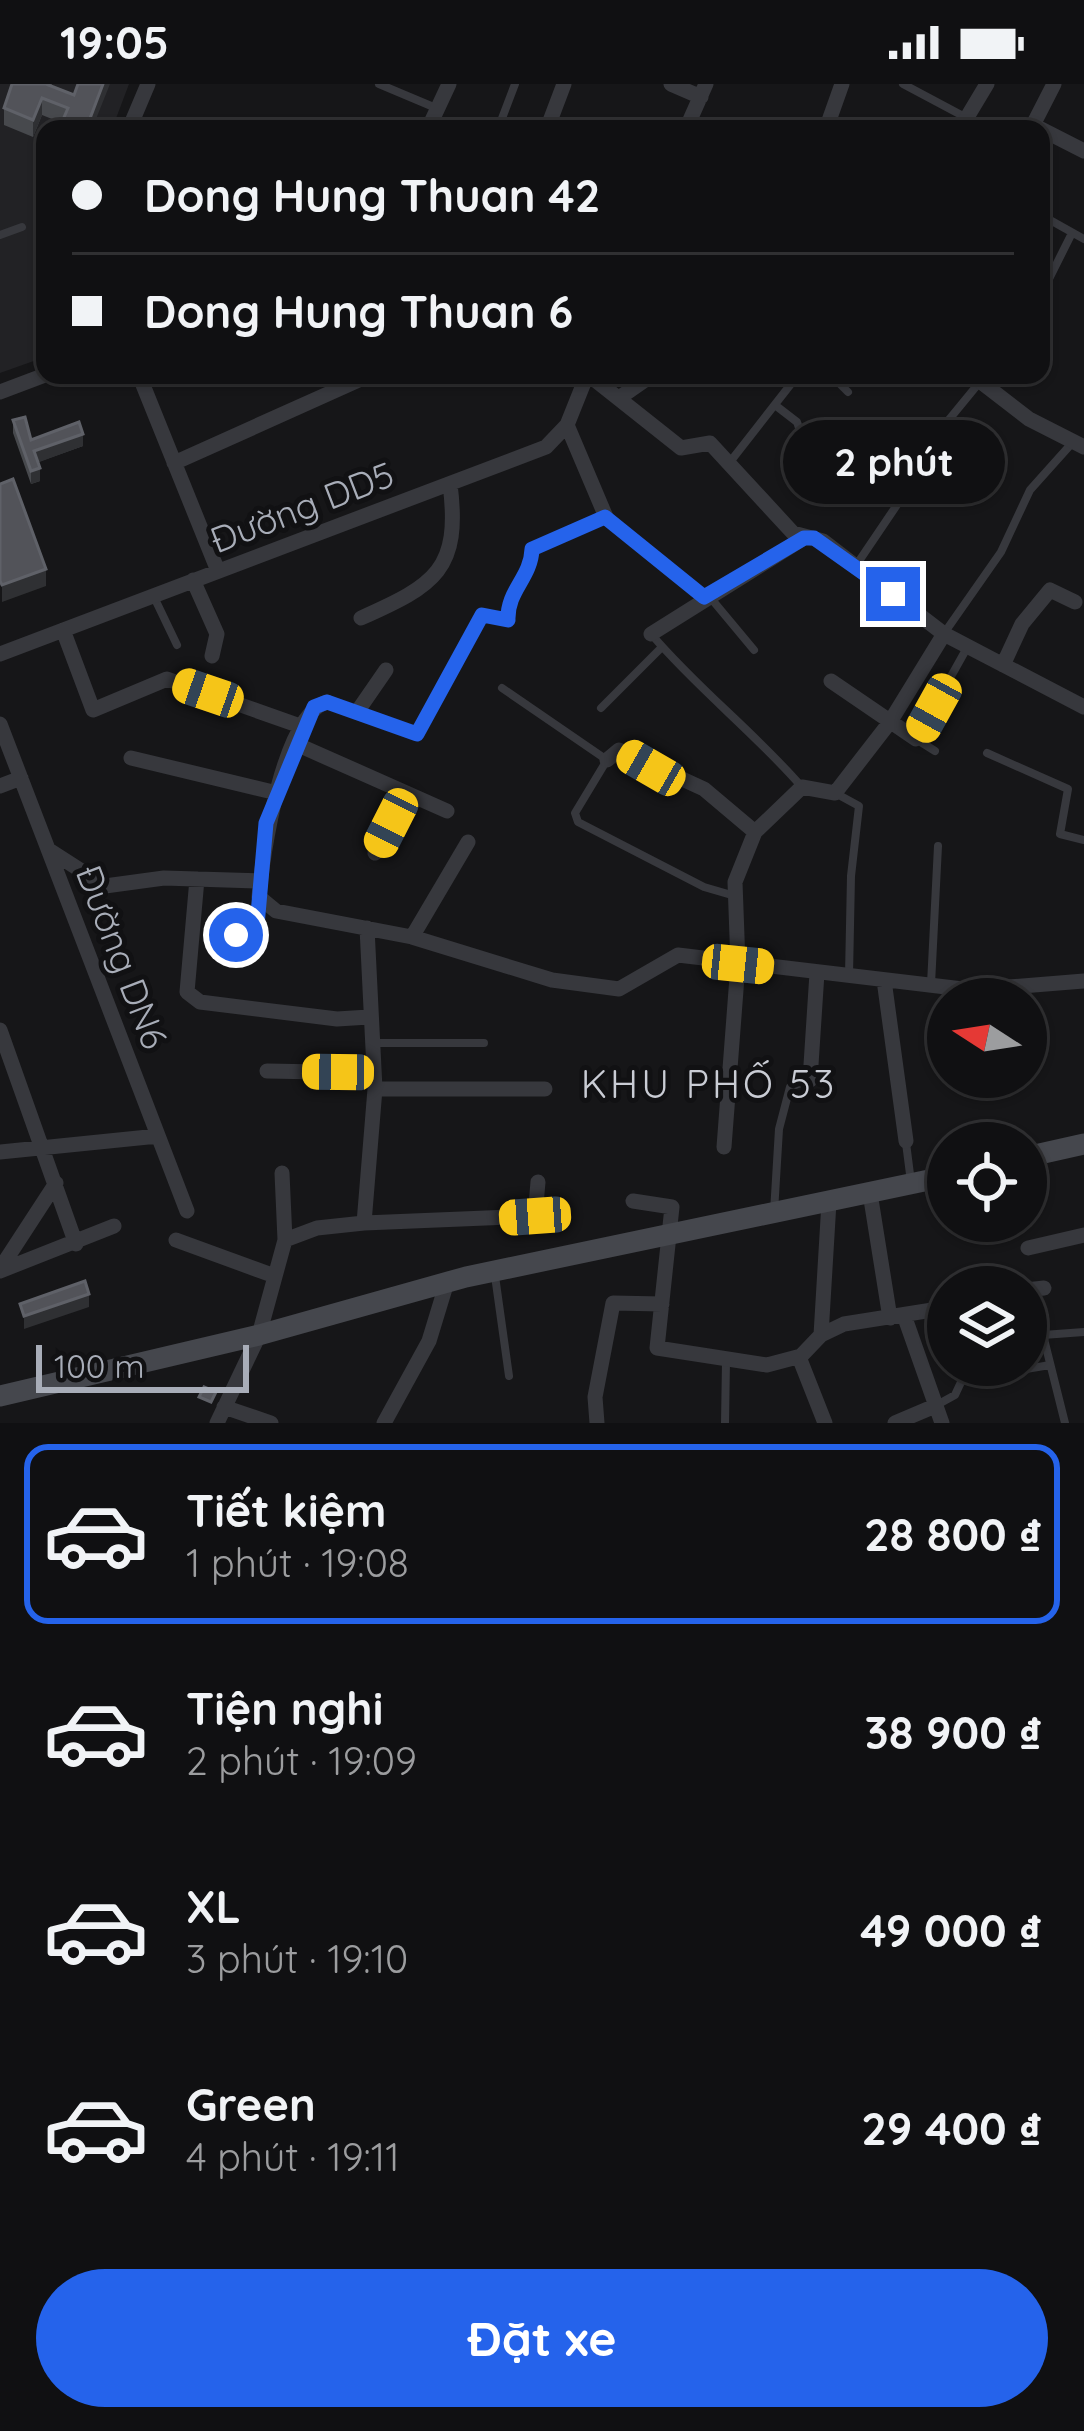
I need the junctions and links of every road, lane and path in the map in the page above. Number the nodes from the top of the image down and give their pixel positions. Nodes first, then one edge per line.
1 (148, 84) edge
2 (379, 84) edge
3 (448, 84) edge
4 (515, 84) edge
5 (564, 84) edge
6 (671, 84) edge
7 (842, 84) edge
8 (903, 84) edge
9 (987, 84) edge
10 (1054, 84) edge
11 (704, 90) edge
12 (437, 108) junction
13 (134, 120) edge
14 (432, 120) edge
15 (501, 120) edge
16 (550, 120) edge
17 (690, 120) edge
18 (829, 120) edge
19 (958, 120) edge
20 (965, 120) edge
21 (1036, 120) edge
22 (1050, 134) edge
23 (1084, 151) edge
24 (1050, 220) edge
25 (22, 227) dead end
26 (1072, 233) junction
27 (0, 235) edge
28 (1084, 239) edge
29 (1050, 277) edge
30 (36, 378) edge
31 (143, 384) edge
32 (350, 384) edge
33 (584, 384) edge
34 (600, 384) edge
35 (639, 384) edge
36 (791, 384) edge
37 (840, 384) edge
38 (979, 384) edge
39 (990, 384) edge
40 (0, 392) edge
41 (848, 392) dead end
42 (619, 398) junction
43 (775, 405) junction
44 (566, 425) junction
45 (933, 439) dead end
46 (1078, 444) edge
47 (928, 459) dead end
48 (174, 463) junction
49 (730, 463) junction
50 (449, 484) junction
51 (850, 486) dead end
52 (605, 517) junction
53 (804, 538) junction
54 (856, 565) junction
55 (218, 571) junction
56 (194, 580) junction
57 (153, 596) junction
58 (706, 596) junction
59 (1076, 602) dead end
60 (361, 618) dead end
61 (63, 630) junction
62 (944, 634) junction
63 (657, 640) junction
64 (176, 645) dead end
65 (968, 646) junction
66 (754, 650) dead end
67 (0, 653) edge
68 (212, 656) dead end
69 (1003, 665) junction
70 (386, 670) dead end
71 (831, 681) dead end
72 (502, 688) dead end
73 (327, 702) joint
74 (1084, 706) edge
75 (602, 708) dead end
76 (357, 712) junction
77 (890, 722) junction
78 (0, 724) edge
79 (302, 727) junction
80 (916, 739) junction
81 (296, 744) junction
82 (935, 752) dead end
83 (987, 753) dead end
84 (130, 758) dead end
85 (608, 760) junction
86 (21, 778) junction
87 (0, 786) edge
88 (802, 787) junction
89 (277, 793) junction
90 (406, 793) junction
91 (836, 793) junction
92 (447, 811) dead end
93 (755, 832) junction
94 (1084, 840) edge
95 (468, 842) dead end
96 (938, 846) dead end
97 (49, 850) junction
98 (375, 854) dead end
99 (197, 879) junction
100 (260, 890) junction
101 (736, 897) junction
102 (367, 928) junction
103 (221, 933) dead end
104 (412, 937) junction
105 (738, 964) junction
106 (817, 973) junction
107 (849, 976) junction
108 (931, 978) edge
109 (884, 980) junction
110 (1084, 981) edge
111 (927, 985) edge
112 (1047, 985) edge
113 (369, 1017) junction
114 (0, 1030) edge
115 (371, 1043) junction
116 (484, 1043) dead end
117 (268, 1071) dead end
118 (810, 1079) joint
119 (375, 1081) junction
120 (545, 1089) dead end
121 (158, 1136) junction
122 (906, 1142) joint
123 (1084, 1144) edge
124 (45, 1148) junction
125 (724, 1148) dead end
126 (0, 1152) edge
127 (1047, 1152) edge
128 (282, 1173) dead end
129 (927, 1181) edge
130 (538, 1182) dead end
131 (56, 1183) junction
132 (911, 1185) junction
133 (870, 1193) junction
134 (633, 1201) dead end
135 (829, 1202) junction
136 (187, 1211) dead end
137 (773, 1213) junction
138 (364, 1222) junction
139 (114, 1226) dead end
140 (672, 1234) junction
141 (1084, 1235) edge
142 (176, 1240) dead end
143 (285, 1240) junction
144 (76, 1244) junction
145 (1028, 1248) dead end
146 (0, 1270) edge
147 (494, 1271) junction
148 (272, 1275) junction
149 (447, 1282) junction
150 (662, 1304) junction
151 (927, 1312) edge
152 (898, 1318) junction
153 (1084, 1332) edge
154 (259, 1335) junction
155 (821, 1335) junction
156 (799, 1357) junction
157 (725, 1361) junction
158 (1050, 1365) junction
159 (509, 1376) dead end
160 (0, 1396) edge
161 (221, 1415) edge
162 (938, 1415) edge
163 (272, 1423) edge
164 (384, 1423) edge
165 (596, 1423) edge
166 (725, 1423) edge
167 (825, 1423) edge
168 (895, 1423) edge
169 (1065, 1423) edge

1 - 13 street
2 - 12 lane
3 - 12 street
4 - 15 lane
5 - 16 street
6 - 11 street
7 - 18 street
8 - 19 lane
9 - 20 street
10 - 21 street
11 - 17 street
12 - 14 street
22 - 23 street
24 - 26 lane
25 - 27 lane
26 - 28 lane
26 - 29 lane
30 - 40 street
31 - 48 street
32 - 48 street
33 - 44 street
34 - 42 street
35 - 42 street
36 - 43 lane
37 - 41 lane
38 - 45 lane
39 - 46 street
42 - 49 street
43 - 49 lane
43 - 51 lane
44 - 50 street, Đường DD5
44 - 52 street
46 - 62 lane
47 - 54 lane
48 - 55 street
49 - 53 street
50 - 55 street, Đường DD5
50 - 60 street
52 - 58 lane
52 - 76 lane
53 - 54 street
53 - 58 street
54 - 62 street
55 - 56 street, Đường DD5
56 - 57 street, Đường DD5
56 - 68 street
57 - 61 street, Đường DD5
57 - 64 lane
58 - 63 street
58 - 66 lane
59 - 69 street
61 - 67 street, Đường DD5
61 - 79 street
62 - 65 street
62 - 77 street
63 - 75 lane
63 - 88 lane
65 - 69 street
65 - 80 lane
69 - 74 street
70 - 76 street
71 - 77 street
72 - 85 lane
73 - 76 lane
73 - 79 street
77 - 80 street
77 - 91 street
78 - 86 street, Đường DN6
79 - 81 street
80 - 82 lane
81 - 89 street
81 - 90 street
83 - 94 lane
84 - 89 street
85 - 93 street
85 - 101 lane
86 - 87 street
86 - 97 street, Đường DN6
88 - 91 street
88 - 93 street
89 - 100 street
90 - 92 street
90 - 98 street
91 - 107 lane
93 - 101 street
95 - 104 street
96 - 108 lane
97 - 99 street
97 - 121 street, Đường DN6
99 - 100 street
99 - 113 street
100 - 102 street
100 - 103 lane
101 - 105 street
102 - 104 street
102 - 113 street
104 - 105 street
105 - 106 street
105 - 125 street
106 - 107 street
106 - 118 street
107 - 109 street
109 - 111 street
109 - 122 street
110 - 112 street
113 - 115 street
114 - 124 street
115 - 116 lane
115 - 119 street
117 - 119 street
118 - 137 lane
119 - 120 street
119 - 138 street
121 - 124 street
121 - 136 street, Đường DN6
122 - 132 lane
123 - 127 street
124 - 126 street
124 - 131 street
128 - 143 street
129 - 132 street
130 - 138 street
131 - 144 street
131 - 146 street
132 - 133 street
133 - 135 street
133 - 152 street
134 - 140 street
135 - 137 street
135 - 155 street
137 - 140 street
138 - 143 street
139 - 144 street
140 - 147 street
140 - 150 street
141 - 145 street
142 - 148 street
143 - 148 street
144 - 146 street
147 - 149 street
147 - 159 lane
148 - 154 street
149 - 154 street
149 - 164 street
150 - 157 street
150 - 165 street
151 - 152 street
152 - 155 street
152 - 162 street
153 - 158 lane
154 - 160 street
154 - 161 street
155 - 156 street
156 - 157 street
156 - 167 street
157 - 166 lane
158 - 162 lane
158 - 169 lane
161 - 163 street
162 - 168 street

